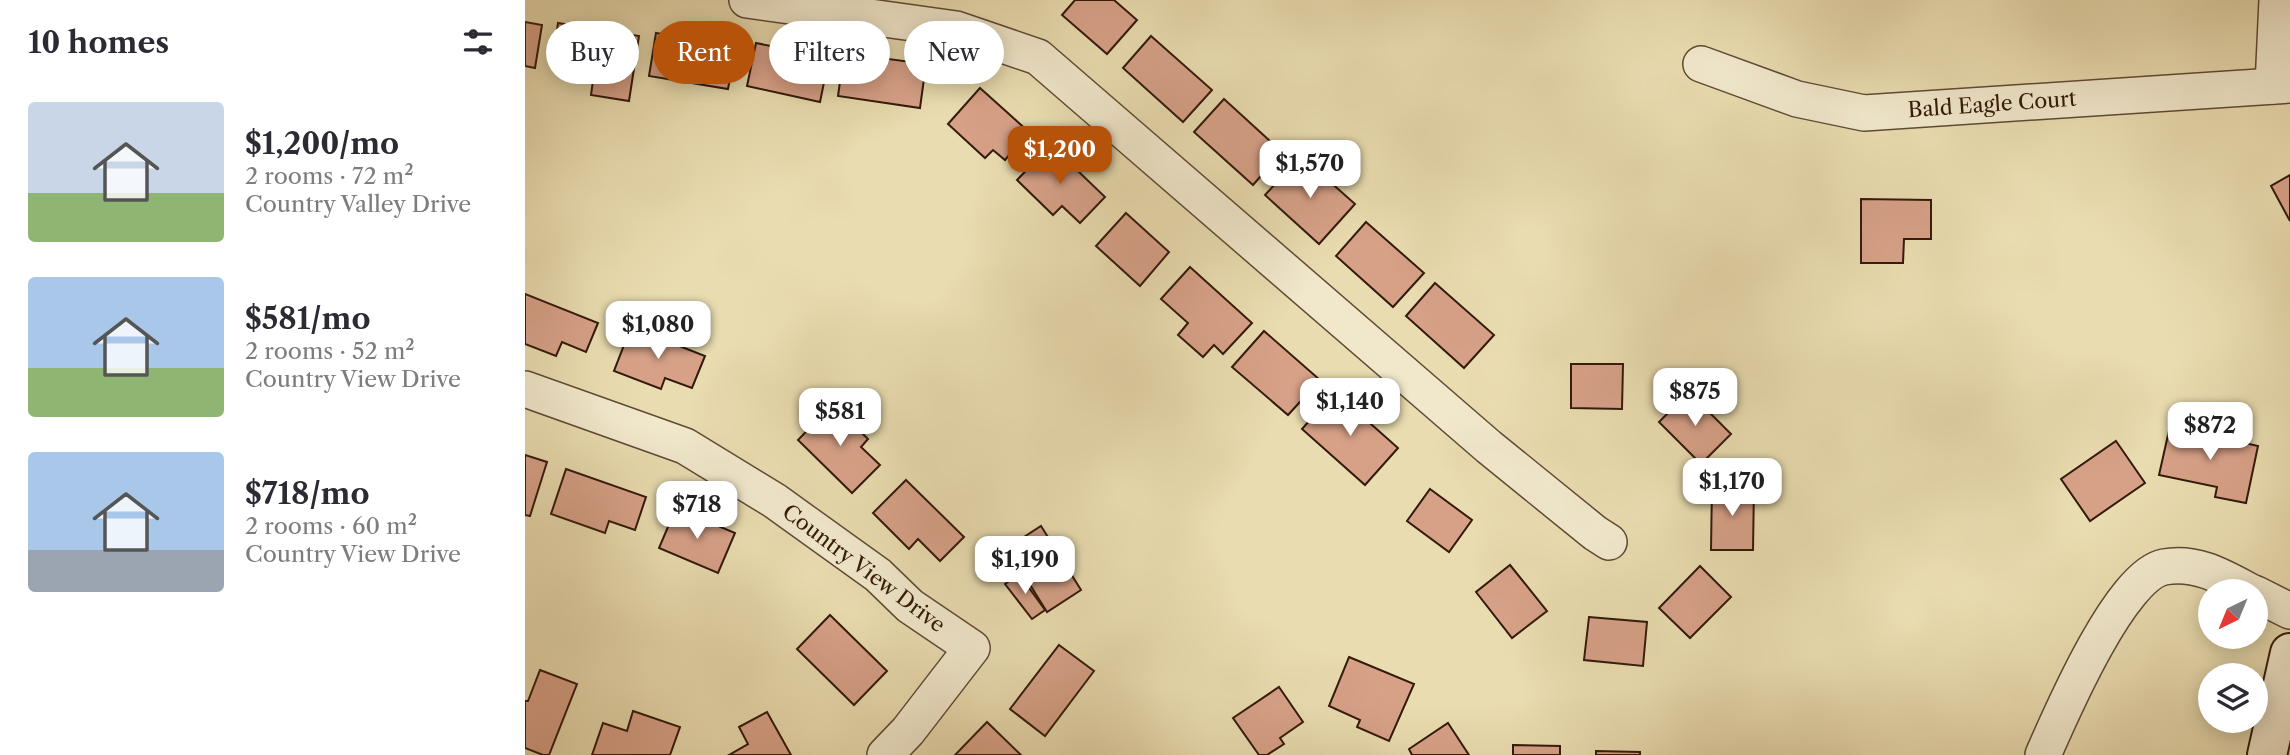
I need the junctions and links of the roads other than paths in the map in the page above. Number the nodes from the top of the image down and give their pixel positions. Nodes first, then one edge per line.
1 (747, 0) edge
2 (2277, 0) edge
3 (1701, 64) dead end
4 (2281, 85) edge
5 (525, 389) edge
6 (1609, 542) dead end
7 (2226, 579) edge
8 (2268, 600) edge
9 (2290, 611) edge
10 (2290, 653) edge
11 (885, 755) edge
12 (2043, 755) edge
13 (2266, 755) edge

1 - 6 street
2 - 4 street
3 - 4 street, Bald Eagle Court
5 - 11 street, Country View Drive
7 - 12 street
8 - 9 street
10 - 13 street

